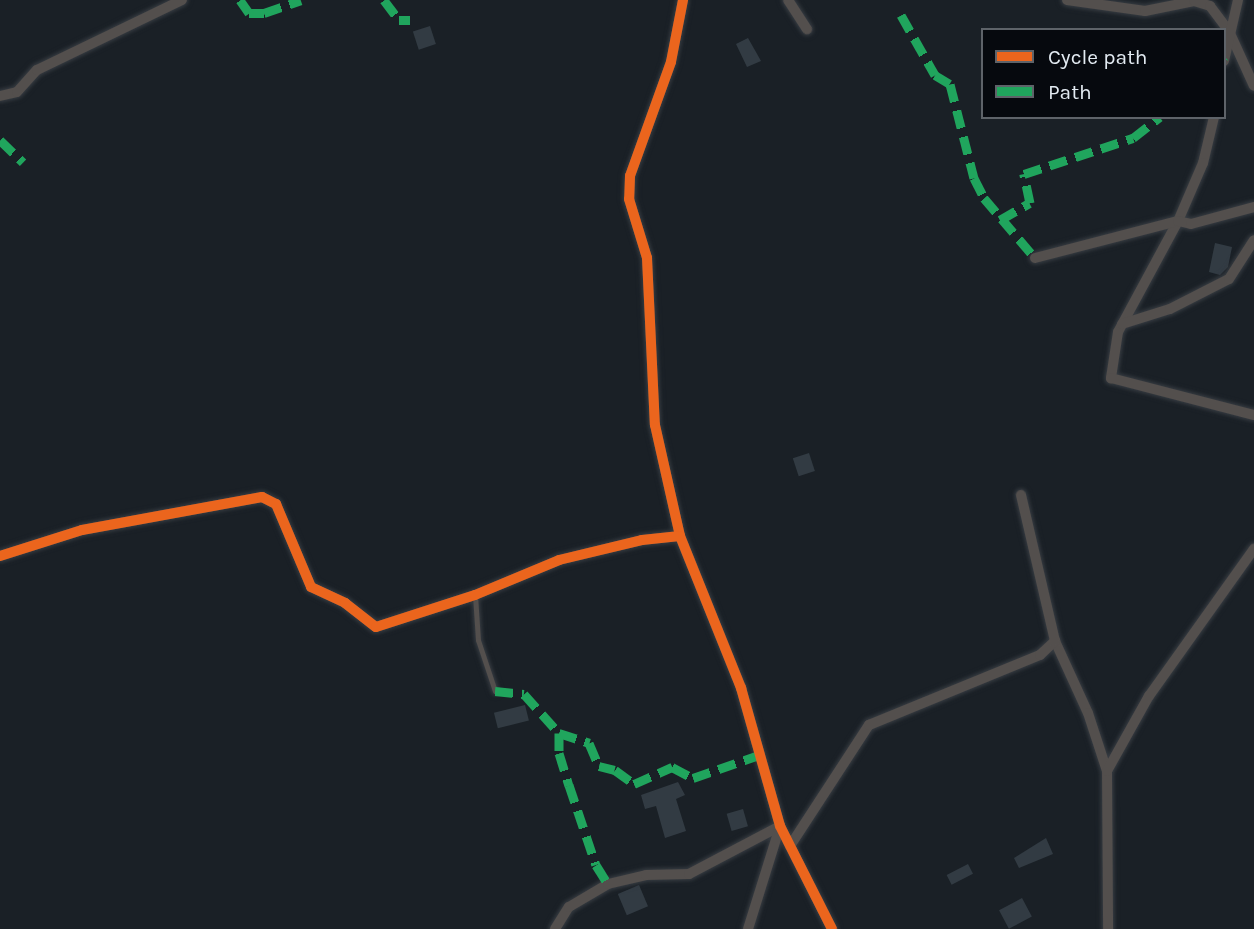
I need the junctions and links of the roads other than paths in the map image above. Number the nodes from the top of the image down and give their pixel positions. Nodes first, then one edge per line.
1 (183, 0) edge
2 (683, 0) edge
3 (788, 0) edge
4 (1067, 0) edge
5 (1238, 0) edge
6 (807, 29) dead end
7 (1229, 31) junction
8 (1226, 49) edge
9 (1254, 86) edge
10 (0, 96) edge
11 (1214, 119) edge
12 (1254, 207) edge
13 (1178, 220) junction
14 (1254, 240) edge
15 (1035, 258) dead end
16 (1122, 324) junction
17 (1254, 415) edge
18 (1021, 495) dead end
19 (680, 536) junction
20 (1254, 549) edge
21 (0, 556) edge
22 (475, 595) junction
23 (1055, 641) junction
24 (495, 691) dead end
25 (1107, 771) junction
26 (780, 827) junction
27 (790, 846) junction
28 (555, 929) edge
29 (748, 929) edge
30 (832, 929) edge
31 (1108, 929) edge

1 - 10 street
2 - 19 street
3 - 6 street
4 - 7 street
5 - 7 street
7 - 8 street
7 - 9 street
11 - 13 street
12 - 13 street
13 - 15 street
13 - 16 street
14 - 16 street
16 - 17 street
18 - 23 street
19 - 22 street
19 - 26 street
20 - 25 street
21 - 22 street
22 - 24 lane
23 - 25 street
23 - 27 street
25 - 31 street
26 - 27 street
26 - 28 street
26 - 29 street
27 - 30 street

